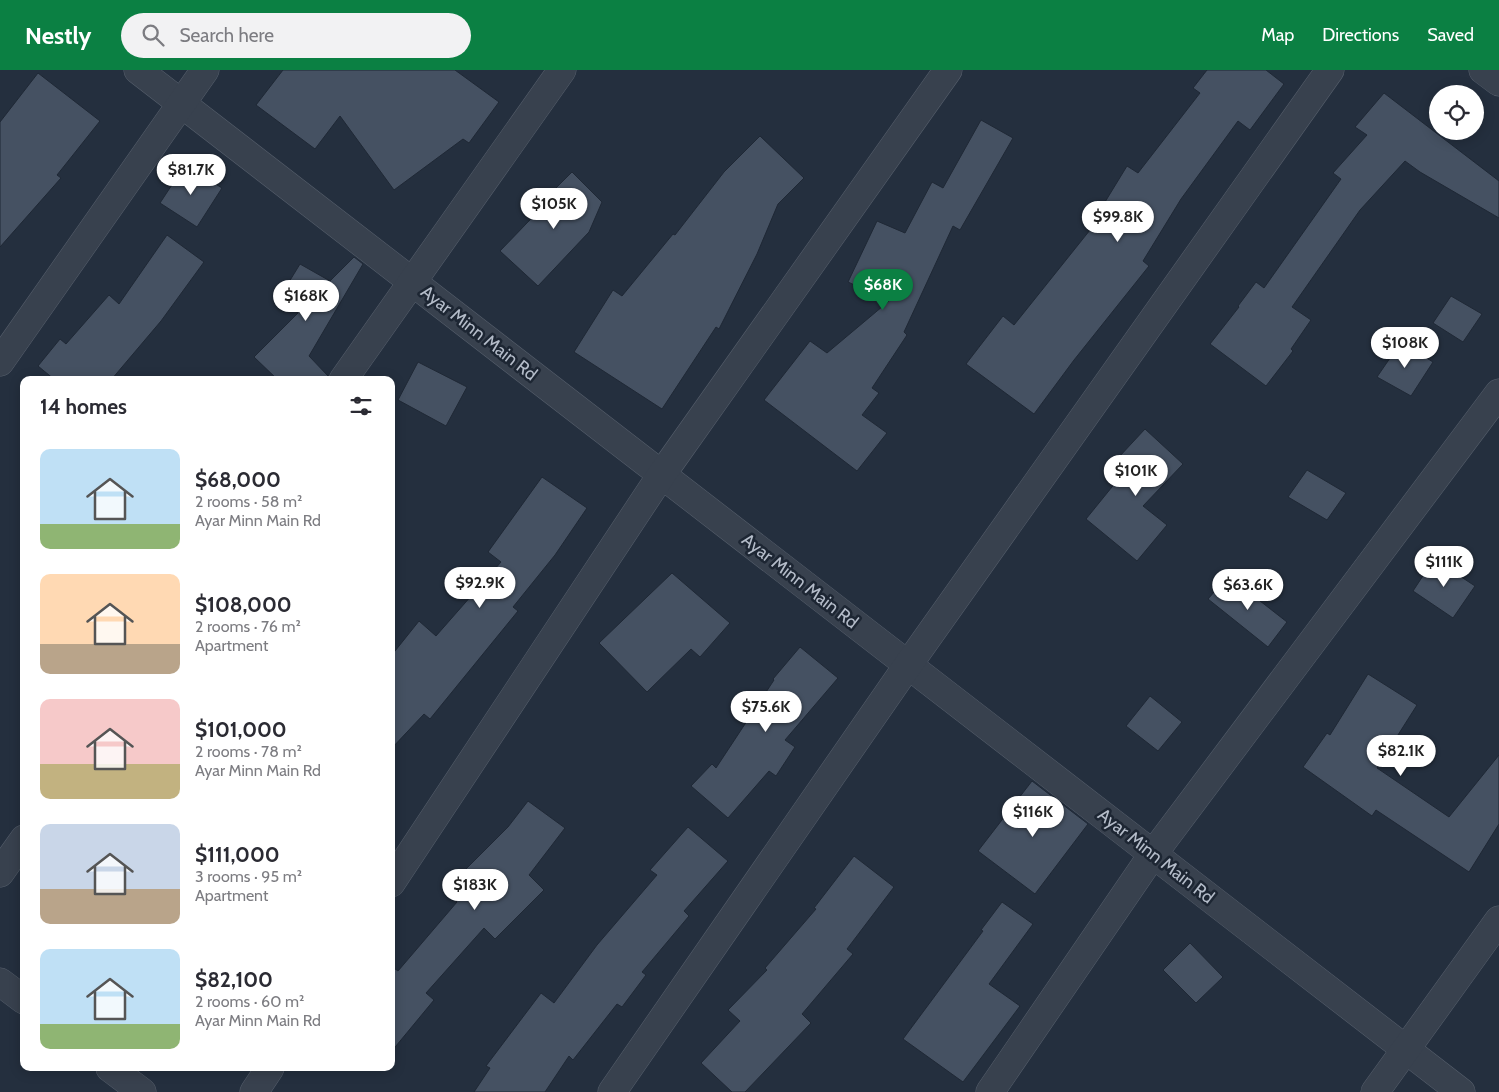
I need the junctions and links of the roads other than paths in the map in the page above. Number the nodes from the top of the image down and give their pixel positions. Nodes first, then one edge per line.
1 (138, 70) edge
2 (206, 70) edge
3 (562, 70) edge
4 (948, 70) edge
5 (1330, 70) edge
6 (1483, 70) edge
7 (1499, 82) edge
8 (182, 104) junction
9 (412, 281) junction
10 (0, 362) edge
11 (346, 376) edge
12 (1499, 393) edge
13 (662, 474) junction
14 (908, 664) junction
15 (20, 845) edge
16 (1153, 854) junction
17 (0, 873) edge
18 (395, 878) edge
19 (1499, 920) edge
20 (0, 982) edge
21 (20, 997) edge
22 (1405, 1049) junction
23 (114, 1071) edge
24 (268, 1071) edge
25 (142, 1092) edge
26 (254, 1092) edge
27 (612, 1092) edge
28 (990, 1092) edge
29 (1375, 1092) edge
30 (1461, 1092) edge

1 - 8 street, Ayar Minn Main Rd
2 - 8 street
3 - 9 street
4 - 13 street
5 - 14 street
6 - 7 street
8 - 9 street, Ayar Minn Main Rd
8 - 10 street
9 - 11 street
9 - 13 street, Ayar Minn Main Rd
12 - 16 street
13 - 14 street, Ayar Minn Main Rd
13 - 18 street
14 - 16 street, Ayar Minn Main Rd
14 - 27 street
15 - 17 street
16 - 22 street, Ayar Minn Main Rd
16 - 28 street
19 - 22 street
20 - 21 street
22 - 29 street
22 - 30 street, Ayar Minn Main Rd
23 - 25 street
24 - 26 street

